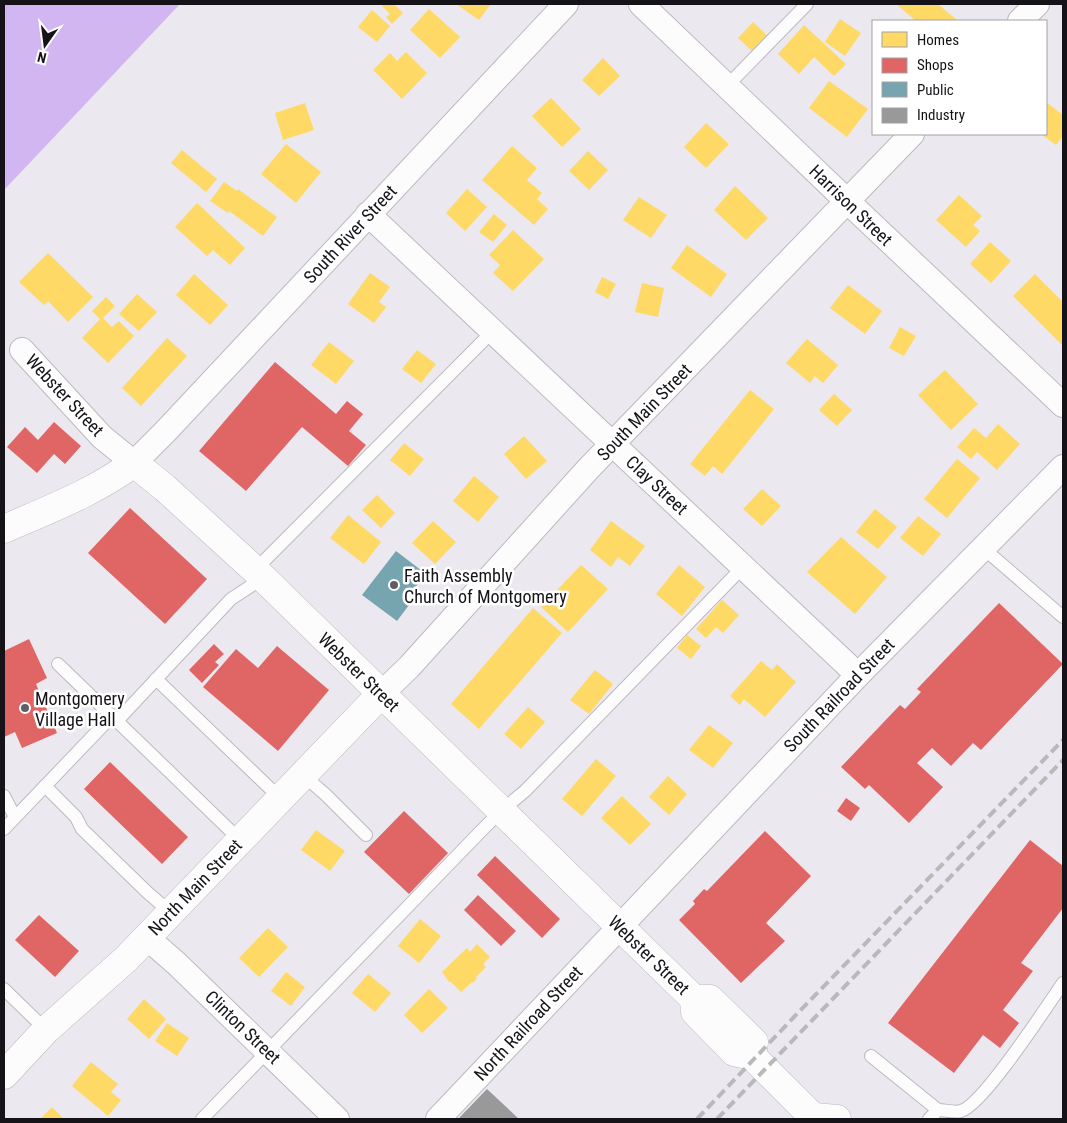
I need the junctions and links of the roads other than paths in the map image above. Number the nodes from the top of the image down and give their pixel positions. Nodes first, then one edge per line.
1 (566, 4) edge
2 (641, 4) edge
3 (807, 4) edge
4 (1037, 4) edge
5 (1021, 20) edge
6 (727, 86) junction
7 (911, 135) edge
8 (847, 201) junction
9 (368, 214) junction
10 (493, 331) junction
11 (22, 350) dead end
12 (1063, 405) edge
13 (613, 444) junction
14 (134, 463) junction
15 (1063, 467) edge
16 (4, 528) edge
17 (983, 548) junction
18 (743, 567) junction
19 (259, 574) junction
20 (1063, 616) edge
21 (58, 664) dead end
22 (858, 675) junction
23 (156, 679) junction
24 (381, 694) junction
25 (114, 718) junction
26 (303, 775) junction
27 (44, 786) junction
28 (4, 796) edge
29 (280, 798) junction
30 (501, 810) junction
31 (15, 817) junction
32 (4, 829) edge
33 (366, 835) dead end
34 (240, 840) junction
35 (170, 912) junction
36 (619, 927) junction
37 (146, 937) junction
38 (1063, 983) edge
39 (4, 989) edge
40 (46, 1030) junction
41 (268, 1051) junction
42 (870, 1056) dead end
43 (4, 1074) edge
44 (934, 1114) edge
45 (202, 1119) edge
46 (337, 1119) edge
47 (438, 1119) edge
48 (822, 1119) edge

1 - 9 street, South River Street
2 - 6 street, Harrison Street
3 - 6 lane
4 - 5 street
6 - 8 street, Harrison Street
7 - 8 street, South Main Street
8 - 12 street, Harrison Street
8 - 13 street, South Main Street
9 - 10 street, Clay Street
9 - 14 street, South River Street
10 - 13 street, Clay Street
10 - 19 lane
11 - 14 street, Webster Street
13 - 18 street, Clay Street
13 - 24 street, South Main Street
14 - 16 street
14 - 19 street, Webster Street
15 - 17 street, South Railroad Street
17 - 20 lane
17 - 22 street, South Railroad Street
18 - 22 street, Clay Street
18 - 30 lane
19 - 23 lane
19 - 24 street, Webster Street
21 - 25 lane
22 - 36 street, South Railroad Street
23 - 25 lane
23 - 29 lane
24 - 26 street, North Main Street
24 - 30 street, Webster Street
25 - 27 lane
25 - 34 lane
26 - 29 street, North Main Street
26 - 33 lane
27 - 31 lane
27 - 35 lane
28 - 31 lane
29 - 34 street, North Main Street
30 - 36 street, Webster Street
30 - 41 lane
31 - 32 lane
34 - 35 street, North Main Street
35 - 37 street, North Main Street
36 - 47 street, North Railroad Street
36 - 48 street, Webster Street
37 - 40 street, North Main Street
37 - 41 street, Clinton Street
38 - 44 lane
39 - 40 lane
40 - 43 street, North Main Street
41 - 45 lane
41 - 46 street, Clinton Street
42 - 44 lane

